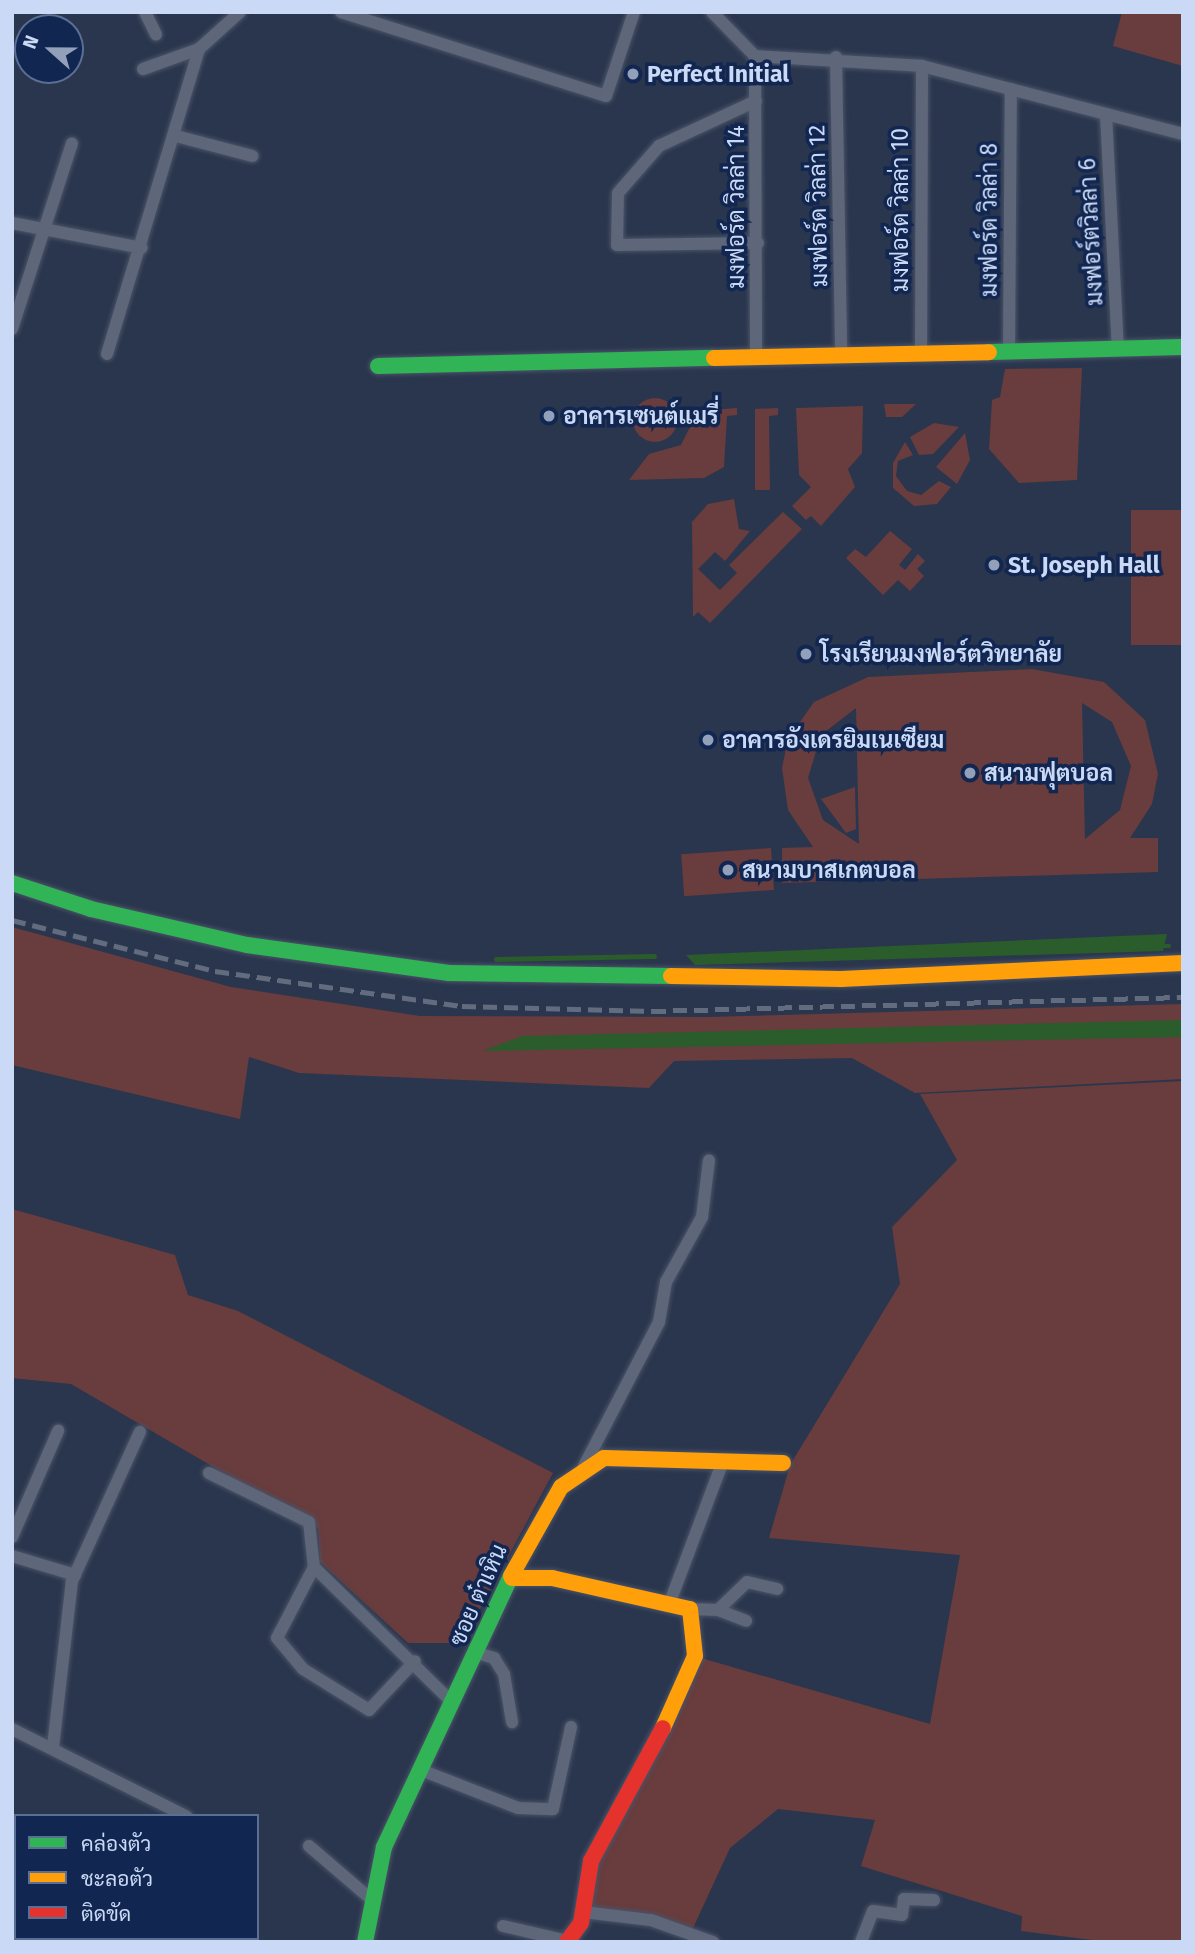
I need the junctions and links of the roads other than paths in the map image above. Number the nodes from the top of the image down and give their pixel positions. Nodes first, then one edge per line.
1 (145, 12) edge
2 (240, 12) edge
3 (341, 12) edge
4 (634, 12) edge
5 (712, 12) edge
6 (156, 35) dead end
7 (199, 49) junction
8 (755, 56) junction
9 (836, 57) junction
10 (922, 66) junction
11 (143, 69) dead end
12 (1011, 89) junction
13 (757, 101) junction
14 (1106, 114) junction
15 (1183, 134) edge
16 (176, 136) junction
17 (72, 143) dead end
18 (252, 156) dead end
19 (12, 223) edge
20 (46, 229) junction
21 (758, 243) junction
22 (142, 248) junction
23 (12, 329) edge
24 (1183, 347) edge
25 (1118, 349) junction
26 (1009, 351) junction
27 (921, 353) junction
28 (107, 354) dead end
29 (841, 355) junction
30 (756, 357) junction
31 (379, 366) dead end
32 (12, 883) edge
33 (1183, 963) edge
34 (709, 1160) dead end
35 (58, 1431) dead end
36 (140, 1433) dead end
37 (723, 1461) junction
38 (783, 1463) dead end
39 (582, 1470) junction
40 (209, 1473) dead end
41 (12, 1536) edge
42 (12, 1556) edge
43 (314, 1567) junction
44 (75, 1575) junction
45 (512, 1578) junction
46 (777, 1589) dead end
47 (670, 1602) junction
48 (690, 1609) junction
49 (718, 1611) junction
50 (746, 1621) dead end
51 (477, 1653) junction
52 (415, 1661) junction
53 (453, 1703) junction
54 (512, 1722) dead end
55 (571, 1727) dead end
56 (12, 1729) edge
57 (53, 1747) junction
58 (421, 1770) junction
59 (182, 1814) edge
60 (309, 1846) dead end
61 (372, 1900) junction
62 (934, 1900) dead end
63 (583, 1912) junction
64 (503, 1926) dead end
65 (568, 1941) edge
66 (365, 1942) edge
67 (713, 1942) edge
68 (861, 1942) edge

1 - 6 street
2 - 7 street
3 - 4 street
5 - 8 street
7 - 11 street
7 - 16 street
8 - 9 street
8 - 13 street, มงฟอร์ด วิลล่า 14
9 - 10 street
9 - 29 street, มงฟอร์ด วิลล่า 12
10 - 12 street
10 - 27 street, มงฟอร์ด วิลล่า 10
12 - 14 street
12 - 26 street, มงฟอร์ด วิลล่า 8
13 - 21 street, มงฟอร์ด วิลล่า 14
13 - 21 street
14 - 15 street
14 - 25 street, มงฟอร์ตวิลล่า 6
16 - 18 street
16 - 22 street
17 - 20 street
19 - 20 street
20 - 22 street
20 - 23 street
21 - 30 street, มงฟอร์ด วิลล่า 14
22 - 28 street
24 - 25 street
25 - 26 street
26 - 27 street
27 - 29 street
29 - 30 street
30 - 31 street
32 - 33 street
34 - 39 street
35 - 41 street
36 - 44 street
37 - 38 street, ซอย ต๋าเหิน
37 - 39 street, ซอย ต๋าเหิน
37 - 47 street
39 - 45 street, ซอย ต๋าเหิน
40 - 43 street
42 - 44 street
43 - 52 street
43 - 52 street
44 - 57 street
45 - 47 street
45 - 51 street, ซอย ต๋าเหิน
46 - 49 street
47 - 48 street
48 - 49 street
48 - 63 street
49 - 50 street
51 - 53 street, ซอย ต๋าเหิน
51 - 54 street
52 - 53 street
53 - 58 street, ซอย ต๋าเหิน
55 - 58 street
56 - 57 street
57 - 59 street
58 - 61 street, ซอย ต๋าเหิน
60 - 61 street
61 - 66 street, ซอย ต๋าเหิน
62 - 68 street
63 - 65 street
63 - 67 street
64 - 65 street

